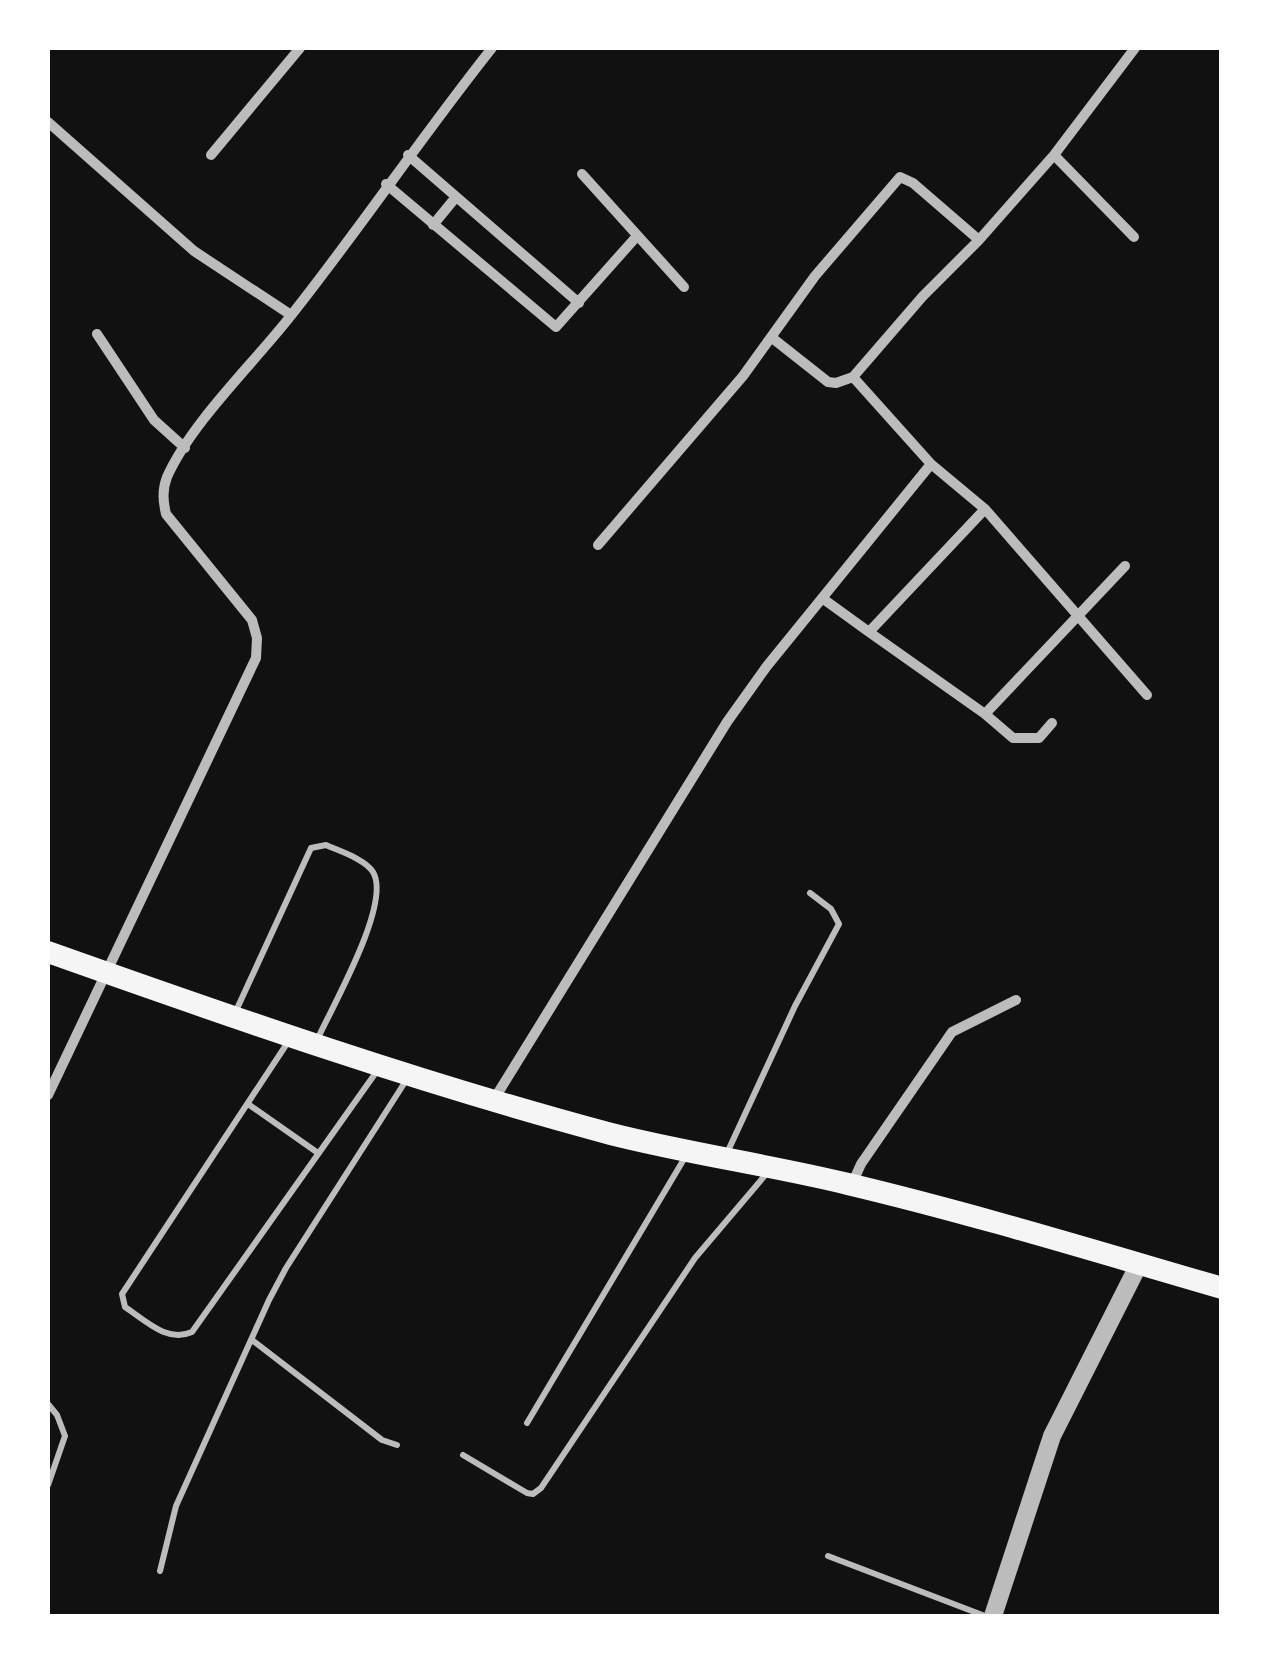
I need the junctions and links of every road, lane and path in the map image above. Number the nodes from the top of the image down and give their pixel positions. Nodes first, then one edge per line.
1 (300, 48) edge
2 (492, 48) edge
3 (1135, 48) edge
4 (48, 122) edge
5 (408, 155) junction
6 (1054, 155) junction
7 (211, 156) dead end
8 (582, 174) dead end
9 (386, 184) junction
10 (456, 197) junction
11 (432, 224) junction
12 (638, 236) junction
13 (1134, 237) dead end
14 (978, 240) junction
15 (684, 286) dead end
16 (579, 304) junction
17 (291, 315) junction
18 (96, 334) dead end
19 (771, 336) junction
20 (854, 377) junction
21 (185, 448) junction
22 (930, 464) junction
23 (985, 509) junction
24 (598, 544) dead end
25 (1126, 566) dead end
26 (822, 598) junction
27 (1080, 617) junction
28 (869, 632) junction
29 (1147, 695) dead end
30 (985, 714) junction
31 (1052, 722) dead end
32 (810, 894) dead end
33 (48, 952) edge
34 (104, 972) junction
35 (1016, 1000) dead end
36 (233, 1018) junction
37 (291, 1038) junction
38 (315, 1045) junction
39 (380, 1066) junction
40 (409, 1075) junction
41 (48, 1095) edge
42 (494, 1101) junction
43 (248, 1104) junction
44 (318, 1153) junction
45 (687, 1153) junction
46 (724, 1159) junction
47 (772, 1166) junction
48 (852, 1185) junction
49 (1139, 1264) junction
50 (1222, 1288) edge
51 (252, 1340) junction
52 (48, 1404) edge
53 (527, 1423) dead end
54 (397, 1446) dead end
55 (463, 1454) dead end
56 (48, 1485) edge
57 (828, 1556) dead end
58 (160, 1571) dead end
59 (985, 1616) edge
60 (993, 1616) edge

1 - 7 street
2 - 5 street
3 - 6 street
4 - 17 street
5 - 9 street
5 - 10 street
6 - 13 street
6 - 14 street
8 - 12 street
9 - 11 street
9 - 17 street
10 - 11 street
10 - 16 street
11 - 16 street
12 - 15 street
12 - 16 street
14 - 19 street
14 - 20 street
17 - 21 street
18 - 21 street
19 - 20 street
19 - 24 street
20 - 22 street
21 - 34 street
22 - 23 street
22 - 26 street
23 - 27 street
23 - 28 street
25 - 27 street
26 - 28 street
26 - 42 street
27 - 29 street
27 - 30 street
28 - 30 street
30 - 31 street
32 - 46 lane
33 - 34 main road
34 - 36 main road
34 - 41 street
35 - 48 street
36 - 37 main road
36 - 38 lane
37 - 38 main road
37 - 43 lane
38 - 39 main road
39 - 40 main road
39 - 44 lane
40 - 42 main road
40 - 51 lane
42 - 45 main road
43 - 44 lane
43 - 44 lane
45 - 46 main road
45 - 53 lane
46 - 47 main road
47 - 48 main road
47 - 55 lane
48 - 49 main road
49 - 50 main road
49 - 60 street
51 - 54 lane
51 - 58 lane
52 - 56 lane
57 - 59 lane

